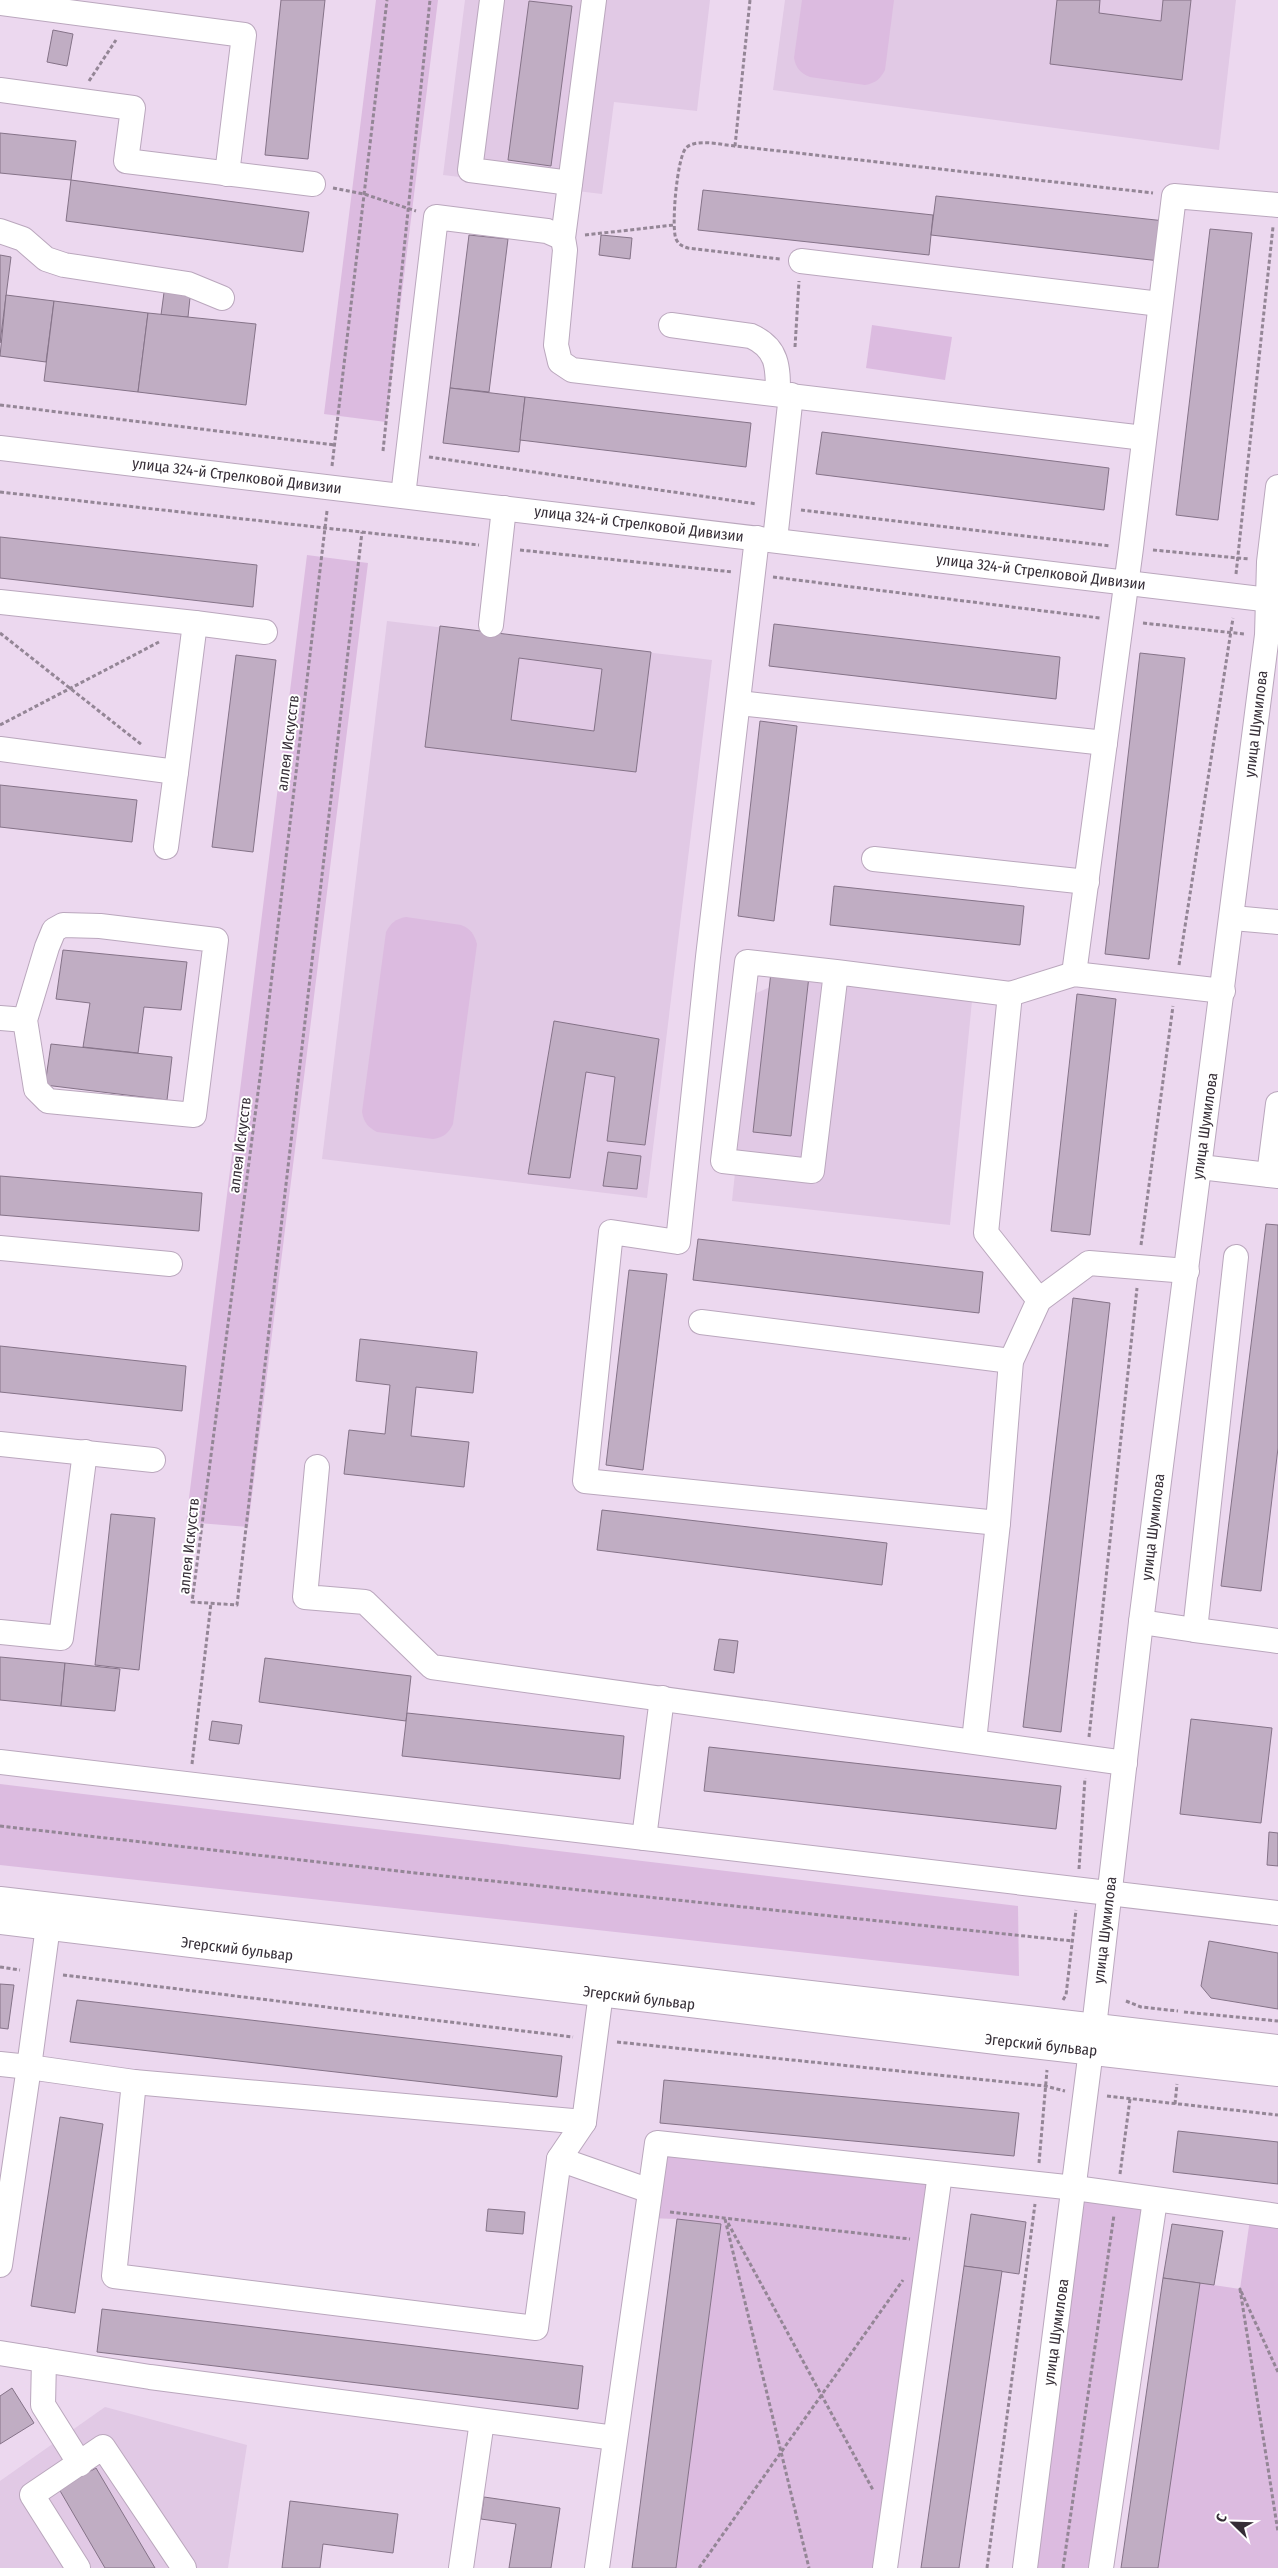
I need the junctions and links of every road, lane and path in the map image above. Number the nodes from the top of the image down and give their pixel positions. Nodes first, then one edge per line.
1 (387, 0) edge
2 (430, 0) edge
3 (492, 0) edge
4 (594, 0) edge
5 (750, 0) edge
6 (0, 3) edge
7 (129, 20) junction
8 (0, 90) edge
9 (76, 100) junction
10 (735, 146) junction
11 (226, 174) junction
12 (570, 183) junction
13 (312, 184) joint
14 (364, 194) junction
15 (1174, 196) junction
16 (1277, 205) edge
17 (408, 208) junction
18 (436, 217) junction
19 (674, 225) junction
20 (0, 231) edge
21 (563, 238) junction
22 (801, 261) junction
23 (222, 298) dead end
24 (1160, 304) junction
25 (671, 326) dead end
26 (794, 357) dead end
27 (784, 395) junction
28 (0, 405) edge
29 (1144, 438) junction
30 (335, 445) junction
31 (0, 448) edge
32 (383, 451) dead end
33 (408, 454) junction
34 (331, 474) dead end
35 (1278, 487) edge
36 (0, 492) edge
37 (403, 496) junction
38 (778, 507) junction
39 (504, 508) junction
40 (327, 511) dead end
41 (325, 528) junction
42 (362, 532) junction
43 (766, 539) junction
44 (500, 548) junction
45 (1131, 548) junction
46 (1236, 558) junction
47 (1252, 560) dead end
48 (754, 574) junction
49 (1236, 576) dead end
50 (1126, 582) junction
51 (1273, 600) edge
52 (0, 602) edge
53 (1233, 615) dead end
54 (1122, 621) junction
55 (195, 623) junction
56 (491, 625) dead end
57 (265, 632) dead end
58 (0, 633) edge
59 (1231, 634) junction
60 (1244, 634) dead end
61 (161, 640) dead end
62 (70, 688) junction
63 (740, 703) junction
64 (0, 725) edge
65 (1105, 743) junction
66 (146, 748) dead end
67 (0, 749) edge
68 (176, 772) junction
69 (166, 847) dead end
70 (874, 859) dead end
71 (1087, 882) junction
72 (1233, 918) junction
73 (1278, 922) edge
74 (708, 957) junction
75 (747, 962) junction
76 (836, 972) junction
77 (1074, 974) junction
78 (1176, 985) junction
79 (1223, 991) junction
80 (1010, 994) junction
81 (0, 1018) edge
82 (26, 1020) junction
83 (1278, 1104) edge
84 (1200, 1167) junction
85 (1274, 1176) edge
86 (0, 1248) edge
87 (1236, 1257) dead end
88 (170, 1264) dead end
89 (1139, 1268) junction
90 (1187, 1271) junction
91 (1038, 1300) junction
92 (700, 1322) dead end
93 (1011, 1361) junction
94 (0, 1444) edge
95 (85, 1452) junction
96 (153, 1460) dead end
97 (317, 1467) dead end
98 (998, 1523) junction
99 (210, 1603) junction
100 (1140, 1622) junction
101 (1195, 1630) junction
102 (0, 1632) edge
103 (1278, 1641) edge
104 (662, 1698) junction
105 (974, 1741) junction
106 (1086, 1758) junction
107 (0, 1762) edge
108 (1124, 1763) junction
109 (190, 1785) junction
110 (0, 1826) edge
111 (644, 1838) junction
112 (1078, 1889) junction
113 (1110, 1893) junction
114 (0, 1901) edge
115 (1278, 1913) edge
116 (49, 1917) junction
117 (0, 1920) edge
118 (1073, 1942) junction
119 (0, 1967) edge
120 (42, 1972) junction
121 (602, 1982) junction
122 (1058, 2007) dead end
123 (1184, 2012) dead end
124 (1278, 2020) edge
125 (1092, 2038) junction
126 (595, 2040) junction
127 (1278, 2049) edge
128 (1048, 2063) dead end
129 (0, 2064) edge
130 (29, 2068) junction
131 (1278, 2072) edge
132 (1178, 2081) dead end
133 (134, 2082) junction
134 (1045, 2086) junction
135 (1068, 2091) dead end
136 (1102, 2096) dead end
137 (1130, 2099) junction
138 (1175, 2104) junction
139 (1278, 2115) edge
140 (584, 2122) junction
141 (559, 2159) junction
142 (940, 2174) junction
143 (1037, 2184) junction
144 (1075, 2188) junction
145 (1117, 2194) junction
146 (648, 2200) junction
147 (1155, 2200) junction
148 (1278, 2216) edge
149 (725, 2218) junction
150 (3, 2219) edge
151 (930, 2242) junction
152 (0, 2265) edge
153 (907, 2274) dead end
154 (0, 2353) edge
155 (44, 2360) junction
156 (1278, 2372) edge
157 (820, 2394) junction
158 (482, 2421) junction
159 (615, 2438) junction
160 (781, 2451) junction
161 (80, 2464) junction
162 (891, 2524) junction
163 (1278, 2532) edge
164 (78, 2568) edge
165 (184, 2568) edge
166 (461, 2568) edge
167 (597, 2568) edge
168 (699, 2568) edge
169 (809, 2568) edge
170 (885, 2568) edge
171 (987, 2568) edge
172 (1025, 2568) edge
173 (1063, 2568) edge
174 (1102, 2568) edge

1 - 14 path
2 - 17 path
3 - 12 street
4 - 12 street
5 - 10 path
6 - 7 street
7 - 9 path
7 - 11 street
8 - 9 street
9 - 11 street
10 - 15 path
10 - 19 path
11 - 13 street
12 - 21 street
13 - 14 path
14 - 17 path
14 - 30 path
15 - 16 street
15 - 24 street
16 - 46 path
17 - 18 path
17 - 32 path
18 - 21 street
18 - 33 street
19 - 21 path
19 - 22 path
20 - 23 street
21 - 27 street
22 - 24 street
22 - 26 path
24 - 29 street
25 - 27 street
27 - 29 street
27 - 38 street
28 - 30 path
29 - 45 street
30 - 34 path
31 - 37 street, улица 324-й Стрелковой Дивизии
33 - 37 street
33 - 38 path
35 - 51 street, улица Шумилова
36 - 41 path
37 - 39 street, улица 324-й Стрелковой Дивизии
38 - 43 street
38 - 45 path
39 - 43 street, улица 324-й Стрелковой Дивизии
39 - 44 street
40 - 41 path
41 - 42 path
41 - 99 path, аллея Искусств
42 - 44 path
42 - 99 path, аллея Искусств
43 - 48 street
43 - 50 street, улица 324-й Стрелковой Дивизии
44 - 48 path
44 - 56 street
45 - 46 path
45 - 50 street
46 - 47 path
46 - 49 path
48 - 54 path
48 - 63 street
50 - 51 street, улица 324-й Стрелковой Дивизии
50 - 54 street
51 - 72 street, улица Шумилова
52 - 55 street
53 - 59 path
54 - 59 path
54 - 65 street
55 - 57 street
55 - 68 street
58 - 62 path
59 - 60 path
59 - 78 path
61 - 62 path
62 - 64 path
62 - 66 path
63 - 65 street
63 - 74 street
65 - 71 street
67 - 68 street
68 - 69 street
70 - 71 street
71 - 77 street
72 - 73 street
72 - 79 street, улица Шумилова
74 - 75 street
74 - 98 street
75 - 76 street
75 - 76 street
76 - 80 street
77 - 78 street
77 - 80 street
78 - 79 street
78 - 89 path
79 - 84 street, улица Шумилова
80 - 91 street
81 - 82 street
82 - 82 street
83 - 85 street
84 - 85 street
84 - 90 street, улица Шумилова
86 - 88 street
87 - 101 street
89 - 90 street
89 - 91 street
89 - 106 path
90 - 100 street, улица Шумилова
91 - 93 street
92 - 93 street
93 - 98 street
94 - 95 street
95 - 96 street
95 - 102 street
97 - 104 street
98 - 105 street
99 - 109 path
100 - 101 street
100 - 108 street, улица Шумилова
101 - 103 street
104 - 105 street
104 - 111 street
105 - 106 street
106 - 108 street
106 - 112 path
107 - 109 street
108 - 113 street, улица Шумилова
109 - 111 street
110 - 118 path
111 - 112 street
112 - 113 street
112 - 118 path
113 - 115 street
113 - 125 street, улица Шумилова
114 - 116 main road, Эгерский бульвар
116 - 117 main road, Эгерский бульвар
116 - 120 street
116 - 121 main road, Эгерский бульвар
118 - 122 path
119 - 120 path
120 - 126 path
120 - 130 street
121 - 125 main road, Эгерский бульвар
121 - 126 street
123 - 124 path
125 - 127 main road, Эгерский бульвар
125 - 131 main road, Эгерский бульвар
125 - 144 street, улица Шумилова
126 - 134 path
126 - 140 street
128 - 134 path
129 - 130 street
130 - 133 street
130 - 150 street
132 - 138 path
133 - 140 street
133 - 141 street
134 - 135 path
134 - 143 path
136 - 137 path
137 - 138 path
137 - 145 path
138 - 139 path
140 - 141 street
141 - 146 street
142 - 143 street
142 - 146 street
142 - 151 street
143 - 144 street
143 - 171 path
144 - 145 street
144 - 172 street, улица Шумилова
145 - 147 street
145 - 173 path
146 - 149 path
146 - 159 street
147 - 148 street
147 - 174 street
149 - 151 path
149 - 157 path
149 - 160 path
150 - 152 street
151 - 162 street
153 - 157 path
154 - 155 street
155 - 158 street
155 - 161 street
156 - 163 path
157 - 160 path
157 - 162 path
158 - 159 street
158 - 166 street
159 - 167 street
160 - 168 path
160 - 169 path
161 - 164 street
161 - 165 street
162 - 170 street

